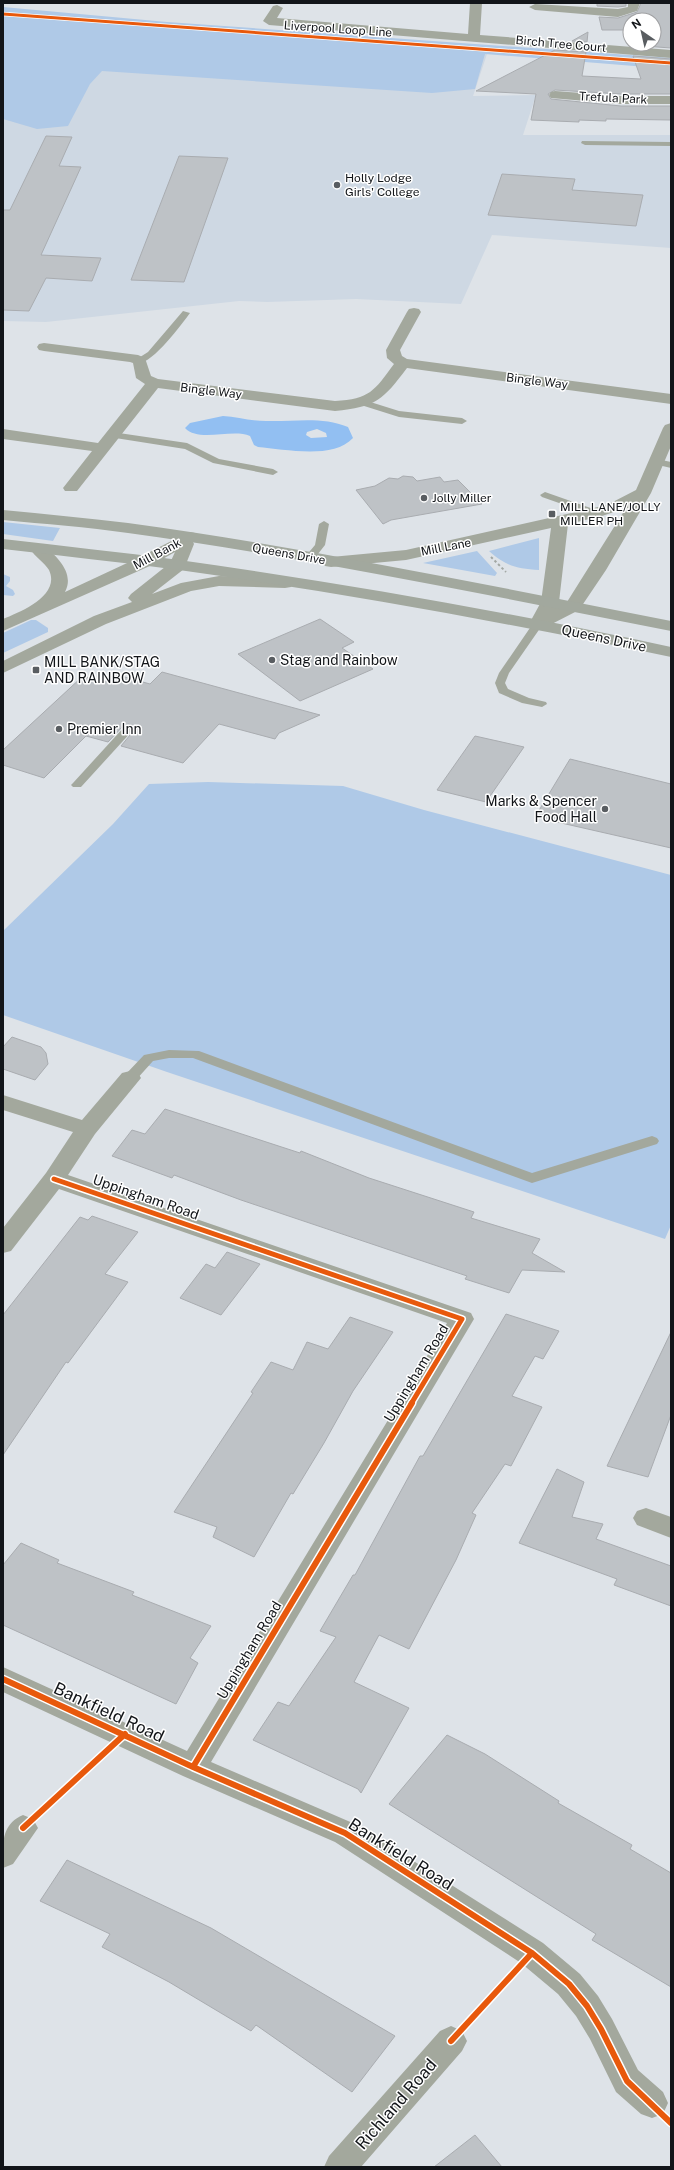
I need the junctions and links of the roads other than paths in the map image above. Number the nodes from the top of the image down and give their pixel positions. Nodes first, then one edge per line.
1 (476, 3) edge
2 (634, 3) edge
3 (535, 7) dead end
4 (277, 8) dead end
5 (625, 11) joint
6 (474, 37) junction
7 (671, 54) edge
8 (555, 95) dead end
9 (671, 100) edge
10 (585, 143) dead end
11 (671, 144) edge
12 (414, 312) dead end
13 (186, 313) dead end
14 (44, 347) dead end
15 (140, 361) junction
16 (403, 363) junction
17 (154, 383) junction
18 (671, 399) edge
19 (364, 403) junction
20 (462, 421) dead end
21 (671, 428) edge
22 (3, 434) edge
23 (112, 435) junction
24 (101, 448) junction
25 (664, 464) edge
26 (273, 472) dead end
27 (71, 488) dead end
28 (643, 493) junction
29 (546, 495) dead end
30 (596, 514) junction
31 (3, 515) edge
32 (560, 523) junction
33 (324, 524) dead end
34 (189, 537) junction
35 (3, 544) edge
36 (38, 549) junction
37 (310, 557) junction
38 (146, 561) junction
39 (331, 562) junction
40 (178, 565) junction
41 (285, 583) junction
42 (500, 592) junction
43 (550, 602) junction
44 (573, 606) junction
45 (32, 613) junction
46 (100, 620) junction
47 (538, 624) junction
48 (3, 626) edge
49 (671, 626) edge
50 (671, 652) edge
51 (3, 668) edge
52 (542, 704) dead end
53 (129, 728) dead end
54 (77, 785) dead end
55 (130, 1078) joint
56 (3, 1102) edge
57 (87, 1129) junction
58 (652, 1141) dead end
59 (54, 1179) junction
60 (3, 1245) edge
61 (646, 1518) dead end
62 (671, 1528) edge
63 (3, 1679) edge
64 (193, 1767) junction
65 (23, 1828) dead end
66 (3, 1855) edge
67 (451, 2041) dead end
68 (652, 2103) dead end
69 (340, 2167) edge

1 - 6 street
2 - 5 street
3 - 5 street
4 - 6 street, Birch Tree Court
6 - 7 street, Birch Tree Court
8 - 9 street, Trefula Park
10 - 11 lane
12 - 16 street
13 - 15 lane
14 - 15 street
15 - 17 street
16 - 18 street, Bingle Way
16 - 19 street, Bingle Way
17 - 19 street, Bingle Way
17 - 23 street
19 - 20 lane, Bingle Way
21 - 25 street
22 - 24 street
23 - 24 street
23 - 26 lane
24 - 27 street
25 - 28 street
28 - 30 street, Mill Lane
28 - 44 street
29 - 30 lane
30 - 32 street, Mill Lane
31 - 34 highway, Queens Drive
32 - 39 street, Mill Lane
32 - 43 street
33 - 37 lane
34 - 37 highway, Queens Drive
34 - 38 street, Mill Bank
34 - 40 street, Mill Bank
35 - 36 highway, Queens Drive
36 - 38 highway, Queens Drive
36 - 45 street, Mill Bank
37 - 39 highway, Queens Drive
38 - 40 highway, Queens Drive
38 - 45 street, Mill Bank
39 - 42 highway, Queens Drive
40 - 41 highway, Queens Drive
40 - 46 street, Mill Bank
41 - 46 street, Mill Bank
41 - 47 highway, Queens Drive
42 - 43 highway, Queens Drive
42 - 47 highway
43 - 44 highway, Queens Drive
43 - 47 street
44 - 47 street, Queens Drive
44 - 49 highway, Queens Drive
45 - 48 street, Mill Bank
46 - 51 street, Mill Bank
47 - 50 highway, Queens Drive
47 - 52 lane
53 - 54 lane
55 - 57 street
55 - 58 lane
56 - 57 street
57 - 59 street
59 - 60 street
59 - 64 street, Uppingham Road
61 - 62 street
63 - 64 street, Bankfield Road
64 - 68 street, Bankfield Road
65 - 66 street
67 - 69 street, Richland Road

